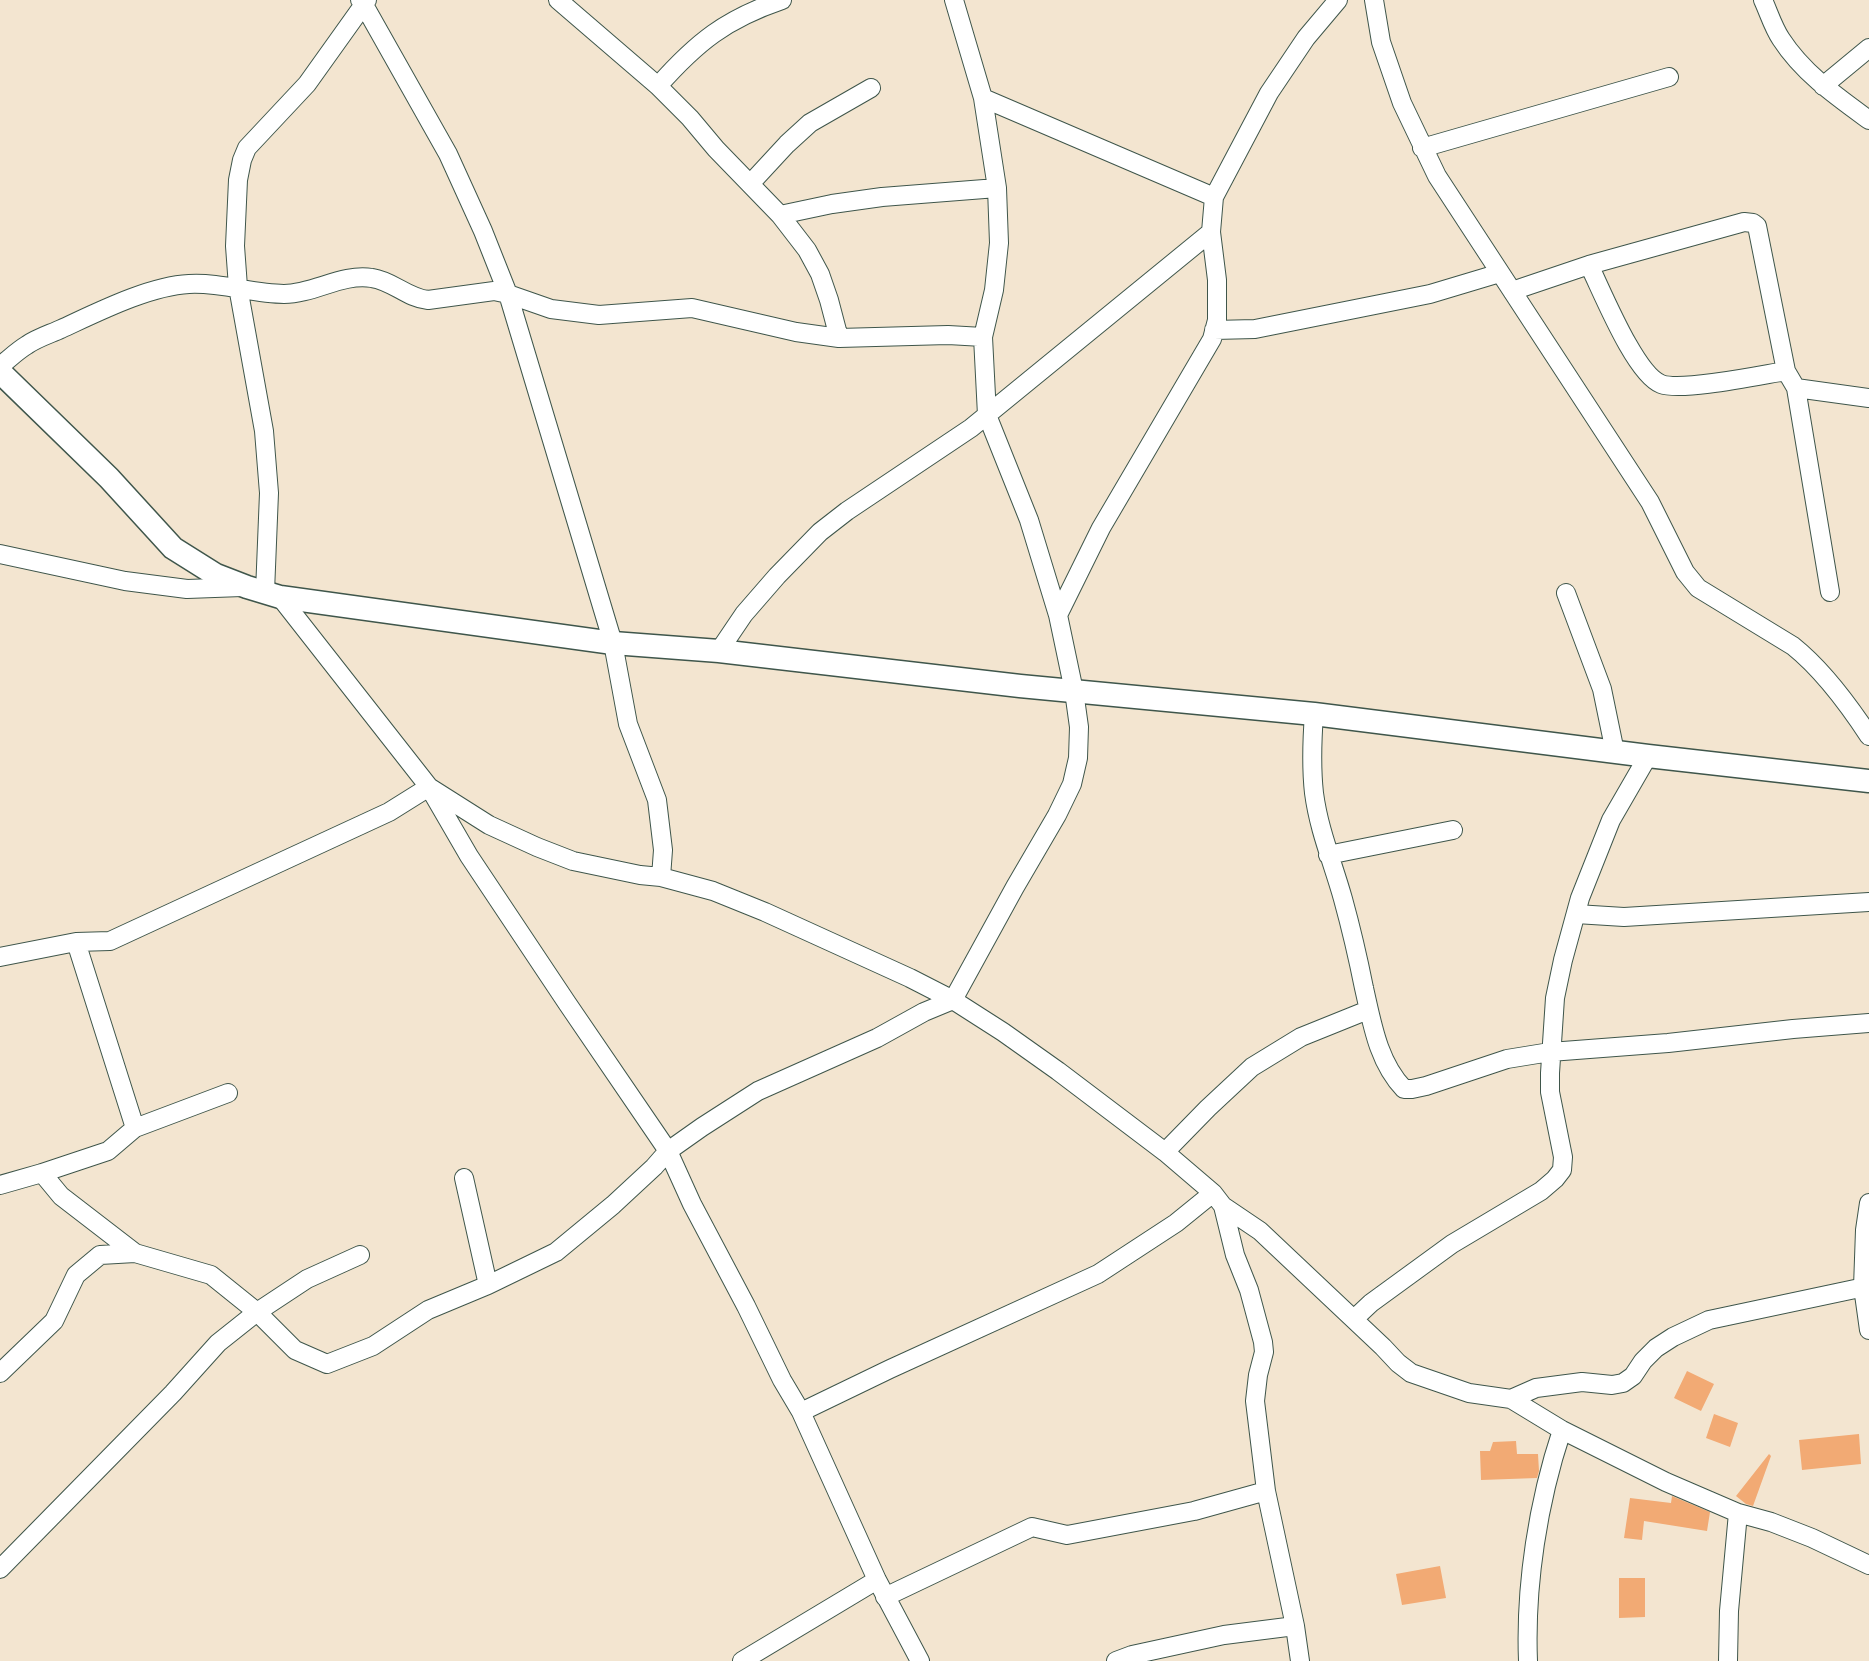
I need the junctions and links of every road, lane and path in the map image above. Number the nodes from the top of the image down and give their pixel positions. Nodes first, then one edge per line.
1 (558, 0) edge
2 (782, 0) edge
3 (954, 0) edge
4 (1338, 0) edge
5 (1374, 0) edge
6 (1763, 0) edge
7 (364, 2) edge
8 (1869, 48) edge
9 (1669, 78) dead end
10 (658, 86) junction
11 (1823, 86) junction
12 (870, 88) dead end
13 (983, 98) junction
14 (1869, 120) edge
15 (1422, 148) junction
16 (750, 184) junction
17 (997, 188) junction
18 (1214, 197) junction
19 (780, 215) junction
20 (1211, 232) junction
21 (1589, 265) junction
22 (1500, 273) junction
23 (238, 288) junction
24 (1512, 291) junction
25 (508, 294) junction
26 (1214, 330) junction
27 (984, 337) junction
28 (839, 338) junction
29 (0, 366) edge
30 (1786, 371) junction
31 (0, 372) edge
32 (1796, 388) junction
33 (1869, 398) edge
34 (987, 415) junction
35 (0, 554) edge
36 (264, 592) junction
37 (1830, 592) dead end
38 (1566, 593) dead end
39 (1058, 615) junction
40 (613, 644) junction
41 (719, 651) junction
42 (1074, 691) junction
43 (1314, 714) junction
44 (1869, 736) edge
45 (1614, 752) junction
46 (1648, 756) junction
47 (1869, 781) edge
48 (430, 787) junction
49 (1453, 830) dead end
50 (1328, 855) junction
51 (661, 877) junction
52 (1869, 902) edge
53 (1576, 914) junction
54 (76, 942) junction
55 (0, 957) edge
56 (953, 1000) junction
57 (1368, 1010) junction
58 (1869, 1023) edge
59 (1550, 1052) junction
60 (228, 1093) dead end
61 (135, 1128) junction
62 (668, 1151) junction
63 (1166, 1152) junction
64 (42, 1173) junction
65 (464, 1178) dead end
66 (0, 1185) edge
67 (1218, 1199) junction
68 (1869, 1203) edge
69 (135, 1253) junction
70 (360, 1255) dead end
71 (488, 1285) junction
72 (1866, 1287) edge
73 (257, 1312) junction
74 (1354, 1319) junction
75 (1869, 1330) edge
76 (0, 1373) edge
77 (1511, 1399) junction
78 (801, 1412) junction
79 (1562, 1430) junction
80 (1266, 1491) junction
81 (1738, 1513) junction
82 (1869, 1566) edge
83 (0, 1569) edge
84 (877, 1580) junction
85 (885, 1597) junction
86 (1295, 1626) junction
87 (742, 1661) edge
88 (920, 1661) edge
89 (1116, 1661) edge
90 (1300, 1661) edge
91 (1528, 1661) edge
92 (1728, 1661) edge

1 - 10 street
2 - 10 street
3 - 13 street
4 - 18 street
5 - 15 street
6 - 11 street
7 - 23 street
7 - 25 street
8 - 11 street
9 - 15 street
10 - 16 street
11 - 14 street
12 - 16 street
13 - 17 street
13 - 18 street
15 - 22 street
16 - 19 street
17 - 19 street
17 - 27 street
18 - 20 street
19 - 28 street
20 - 26 street
20 - 34 street
21 - 24 street
21 - 30 street
21 - 30 street
22 - 24 street
22 - 26 street
23 - 25 street
23 - 29 street
23 - 36 street
24 - 44 street
25 - 28 street
25 - 40 street
26 - 39 street
27 - 28 street
27 - 34 street
30 - 32 street
31 - 36 street
32 - 33 street
32 - 37 street
34 - 39 street
34 - 41 street
35 - 36 street
36 - 40 street
36 - 48 street
38 - 45 street
39 - 42 street
40 - 41 street
40 - 51 street
41 - 42 street
42 - 43 street
42 - 56 street
43 - 45 street
43 - 50 street
45 - 46 street
46 - 47 street
46 - 53 street
48 - 51 street
48 - 54 street
48 - 62 street
49 - 50 street
50 - 57 street
51 - 56 street
52 - 53 street
53 - 59 street
54 - 55 street
54 - 61 street
56 - 62 street
56 - 63 street
57 - 59 street
57 - 63 street
58 - 59 street
59 - 74 street
60 - 61 street
61 - 64 street
62 - 71 street
62 - 78 street
63 - 67 street
64 - 66 street
64 - 69 street
65 - 71 street
67 - 74 street
67 - 78 street
67 - 80 street
68 - 72 street
69 - 73 street
69 - 76 street
70 - 73 street
71 - 73 street
72 - 75 street
72 - 77 street
73 - 83 street
74 - 77 street
77 - 79 street
78 - 84 street
79 - 81 street
79 - 91 street
80 - 85 street
80 - 86 street
81 - 82 street
81 - 92 street
84 - 85 street
84 - 87 street
85 - 88 street
86 - 89 street
86 - 90 street

